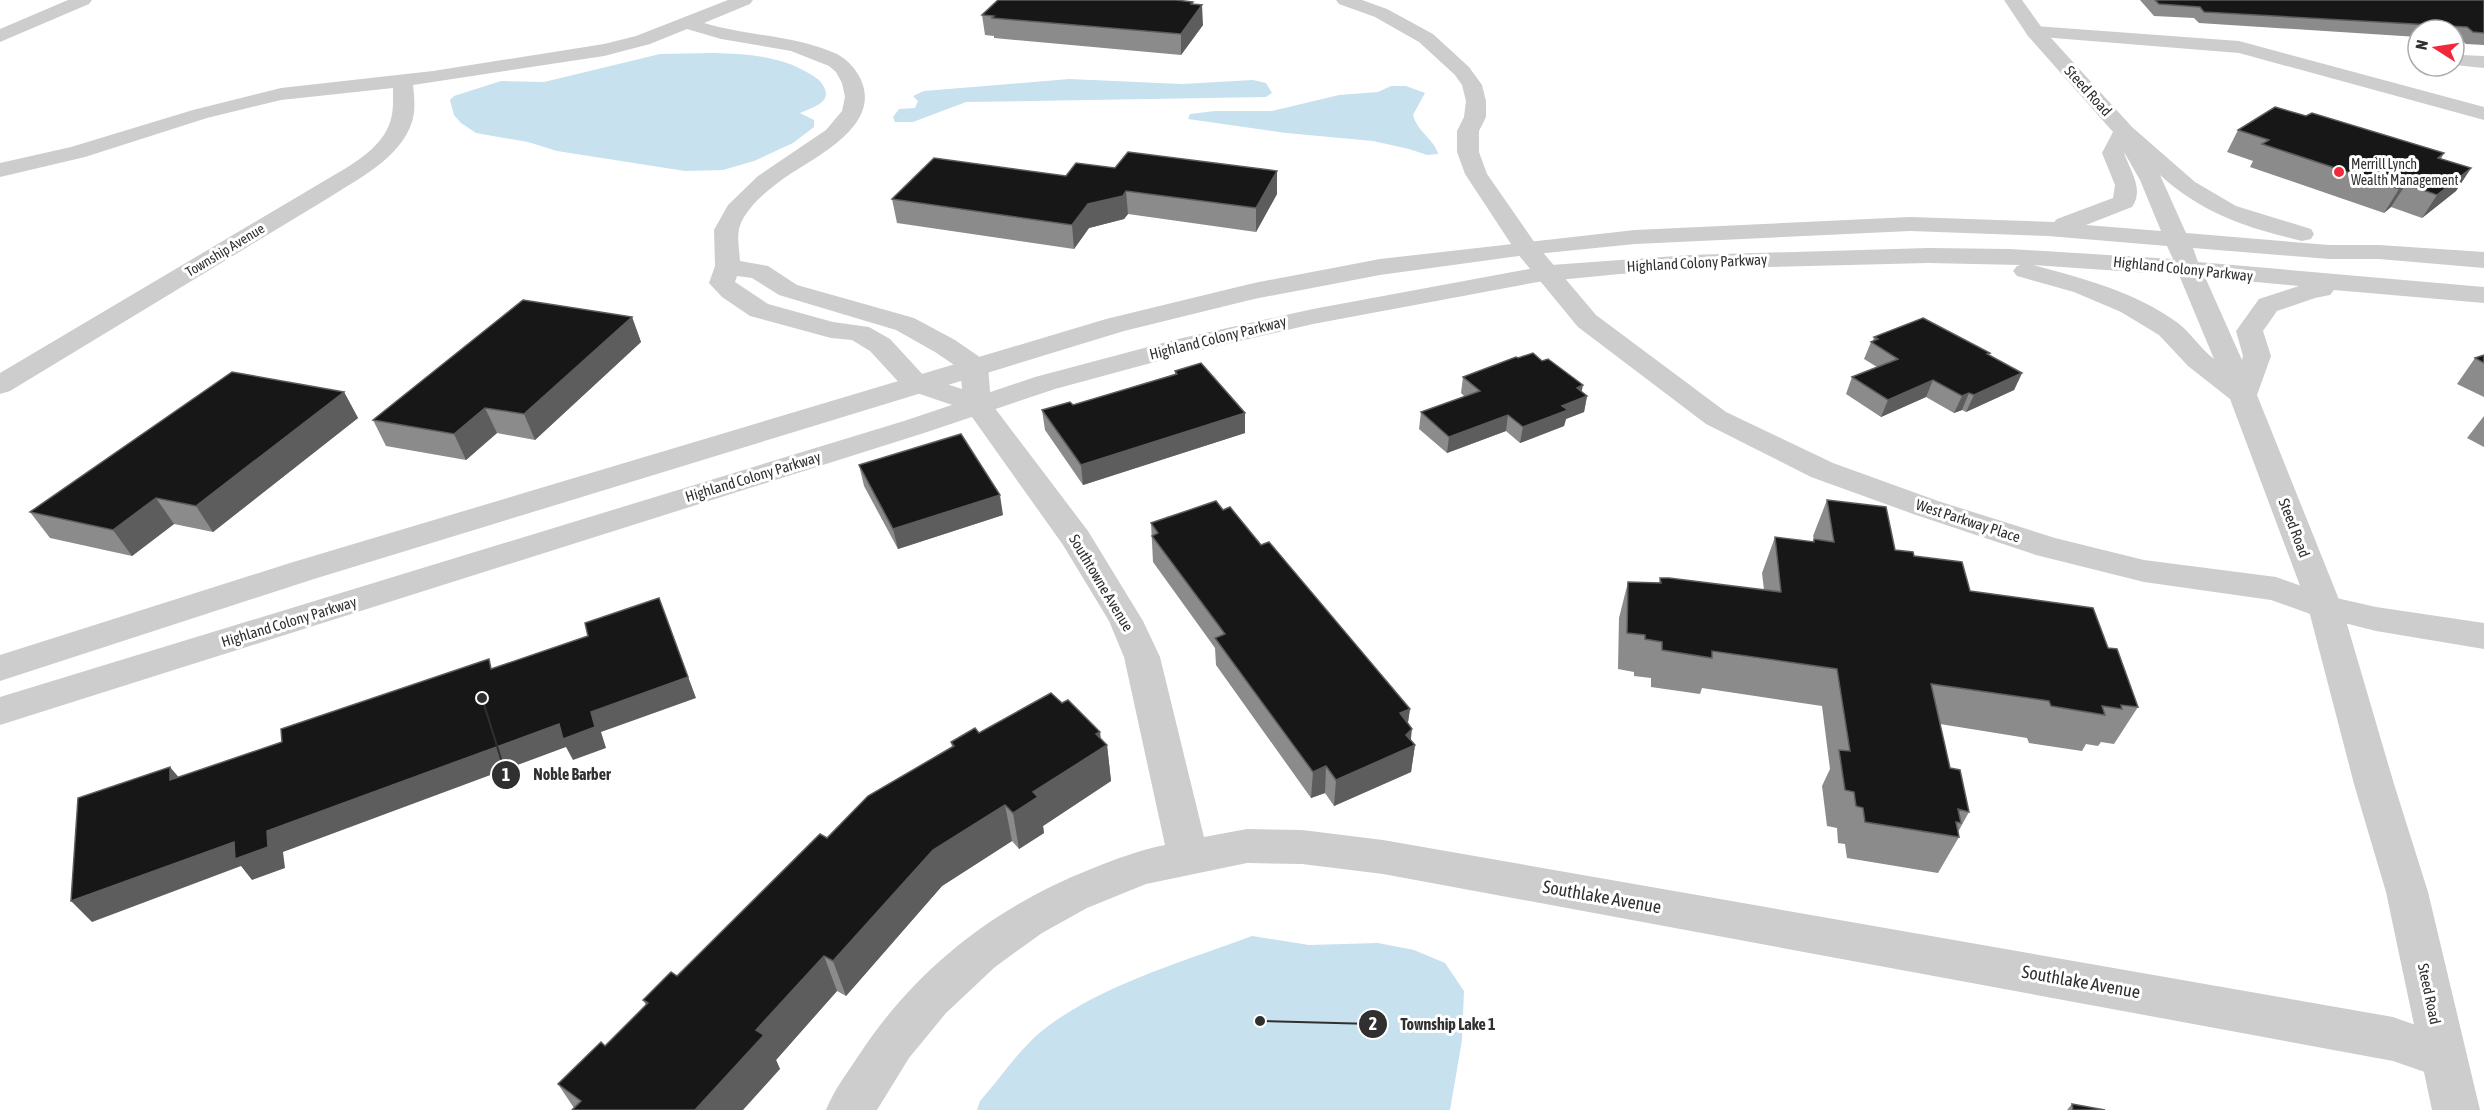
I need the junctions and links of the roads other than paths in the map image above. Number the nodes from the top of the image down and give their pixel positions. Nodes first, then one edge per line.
1 (45, 0) edge
2 (84, 0) edge
3 (744, 0) edge
4 (1346, 0) edge
5 (2013, 0) edge
6 (0, 19) edge
7 (686, 23) junction
8 (2035, 32) junction
9 (0, 36) edge
10 (2466, 61) edge
11 (2484, 62) edge
12 (403, 81) junction
13 (2484, 114) edge
14 (2124, 132) junction
15 (0, 170) edge
16 (2048, 229) junction
17 (2177, 238) junction
18 (1526, 248) junction
19 (2379, 252) junction
20 (1941, 255) junction
21 (2484, 260) edge
22 (728, 267) junction
23 (2189, 270) junction
24 (1547, 274) junction
25 (2408, 290) junction
26 (2484, 296) edge
27 (974, 366) junction
28 (915, 383) junction
29 (0, 385) edge
30 (2243, 395) junction
31 (977, 404) junction
32 (2325, 607) junction
33 (2484, 636) edge
34 (0, 668) edge
35 (0, 711) edge
36 (1188, 856) junction
37 (2442, 1056) junction
38 (850, 1110) edge
39 (2456, 1110) edge

1 - 6 street
2 - 9 street
3 - 7 street
4 - 18 street, West Parkway Place
5 - 8 street, Steed Road
7 - 12 street
7 - 22 street
8 - 13 street
8 - 14 street, Steed Road
10 - 11 street
12 - 15 street
12 - 29 street, Township Avenue
14 - 16 street
14 - 17 street, Steed Road
14 - 19 street
16 - 17 street, Highland Colony Parkway
16 - 18 street, Highland Colony Parkway
17 - 19 street, Highland Colony Parkway
17 - 23 street, Steed Road
18 - 24 street, West Parkway Place
18 - 27 street, Highland Colony Parkway
19 - 21 street, Highland Colony Parkway
20 - 23 street, Highland Colony Parkway
20 - 24 street, Highland Colony Parkway
20 - 30 street
22 - 27 street
22 - 28 street
23 - 25 street, Highland Colony Parkway
23 - 30 street, Steed Road
24 - 31 street, Highland Colony Parkway
24 - 32 street, West Parkway Place
25 - 26 street, Highland Colony Parkway
25 - 30 street
27 - 28 street, Highland Colony Parkway
27 - 31 street
28 - 31 street
28 - 34 street, Highland Colony Parkway
30 - 32 street, Steed Road
31 - 35 street, Highland Colony Parkway
31 - 36 street, Southtowne Avenue
32 - 33 street, West Parkway Place
32 - 37 street, Steed Road
36 - 37 street, Southlake Avenue
36 - 38 street, Southlake Avenue
37 - 39 street, Steed Road

